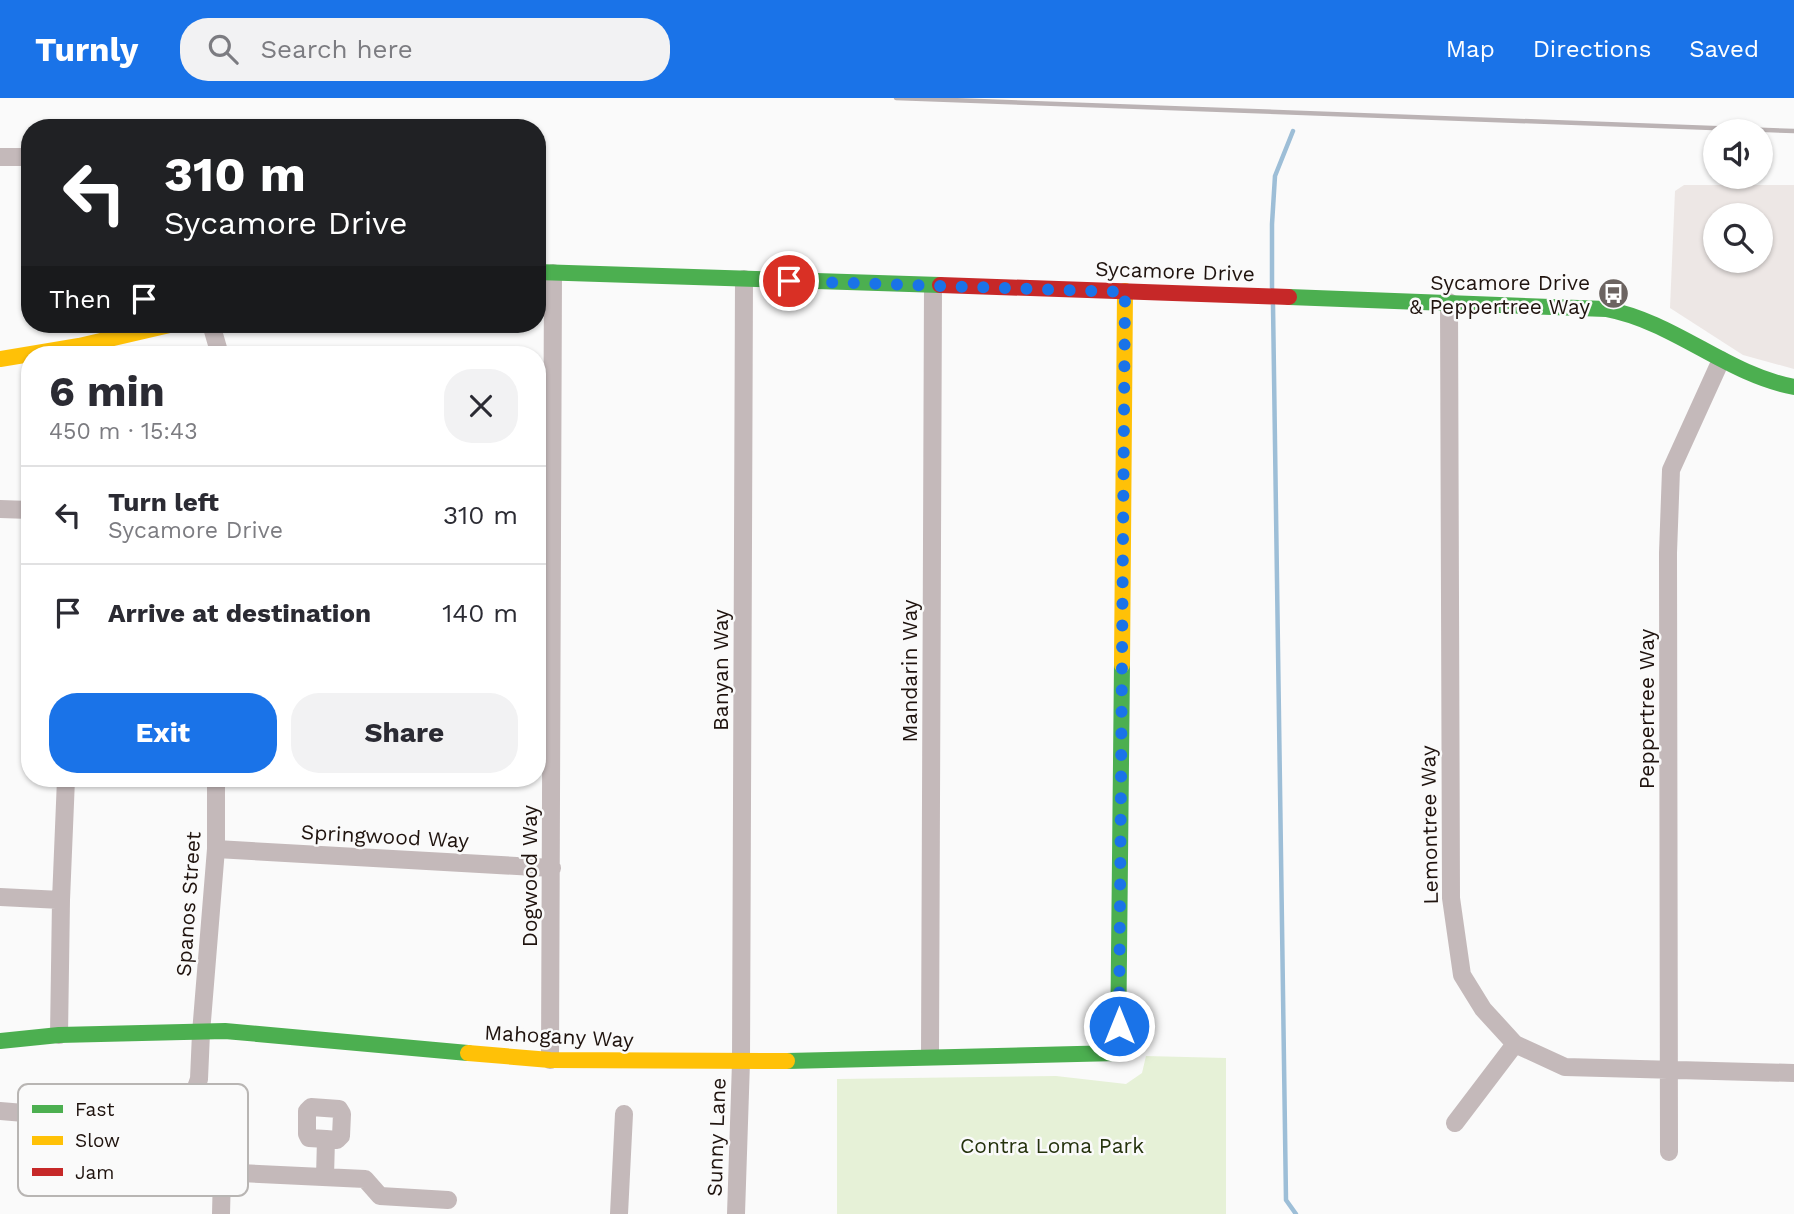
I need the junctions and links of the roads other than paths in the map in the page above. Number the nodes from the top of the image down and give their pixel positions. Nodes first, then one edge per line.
1 (0, 158) edge
2 (21, 158) edge
3 (546, 272) edge
4 (744, 279) junction
5 (933, 285) junction
6 (1125, 292) junction
7 (1449, 302) junction
8 (135, 333) edge
9 (79, 346) edge
10 (21, 356) edge
11 (0, 359) edge
12 (1721, 360) junction
13 (1794, 387) edge
14 (0, 509) edge
15 (21, 510) edge
16 (546, 702) edge
17 (66, 787) edge
18 (216, 787) edge
19 (216, 849) junction
20 (552, 868) junction
21 (0, 897) edge
22 (61, 900) junction
23 (201, 1033) junction
24 (59, 1035) junction
25 (0, 1041) edge
26 (1515, 1044) junction
27 (930, 1056) junction
28 (550, 1060) junction
29 (741, 1062) junction
30 (1668, 1069) junction
31 (1794, 1073) edge
32 (197, 1084) edge
33 (0, 1111) edge
34 (18, 1112) edge
35 (624, 1114) dead end
36 (1455, 1124) dead end
37 (326, 1139) dead end
38 (1669, 1152) dead end
39 (248, 1174) edge
40 (325, 1177) junction
41 (221, 1196) edge
42 (448, 1200) dead end
43 (380, 1205) edge
44 (221, 1214) edge
45 (619, 1214) edge
46 (736, 1214) edge

1 - 2 street
3 - 4 street, Sycamore Drive
4 - 5 street, Sycamore Drive
4 - 29 street, Banyan Way
5 - 6 street, Sycamore Drive
5 - 27 street, Mandarin Way
6 - 7 street, Sycamore Drive
6 - 27 street, Mahogany Way
7 - 12 street, Sycamore Drive
7 - 26 street, Lemontree Way
8 - 9 street
10 - 11 street
12 - 13 street, Sycamore Drive
12 - 30 street, Peppertree Way
14 - 15 street
16 - 20 street, Dogwood Way
17 - 22 street
18 - 19 street, Spanos Street
19 - 20 street, Springwood Way
19 - 23 street, Spanos Street
20 - 28 street, Dogwood Way
21 - 22 street
22 - 24 street
23 - 24 street, Mahogany Way
23 - 28 street, Mahogany Way
23 - 32 street, Spanos Street
24 - 25 street, Mahogany Way
26 - 30 street, Lemontree Way
26 - 36 street
27 - 29 street, Mahogany Way
28 - 29 street, Mahogany Way
29 - 46 street, Sunny Lane
30 - 31 street, Lemontree Way
30 - 38 street, Peppertree Way
33 - 34 street
35 - 45 street
37 - 40 street
39 - 40 street
40 - 43 street
41 - 44 street
42 - 43 street

